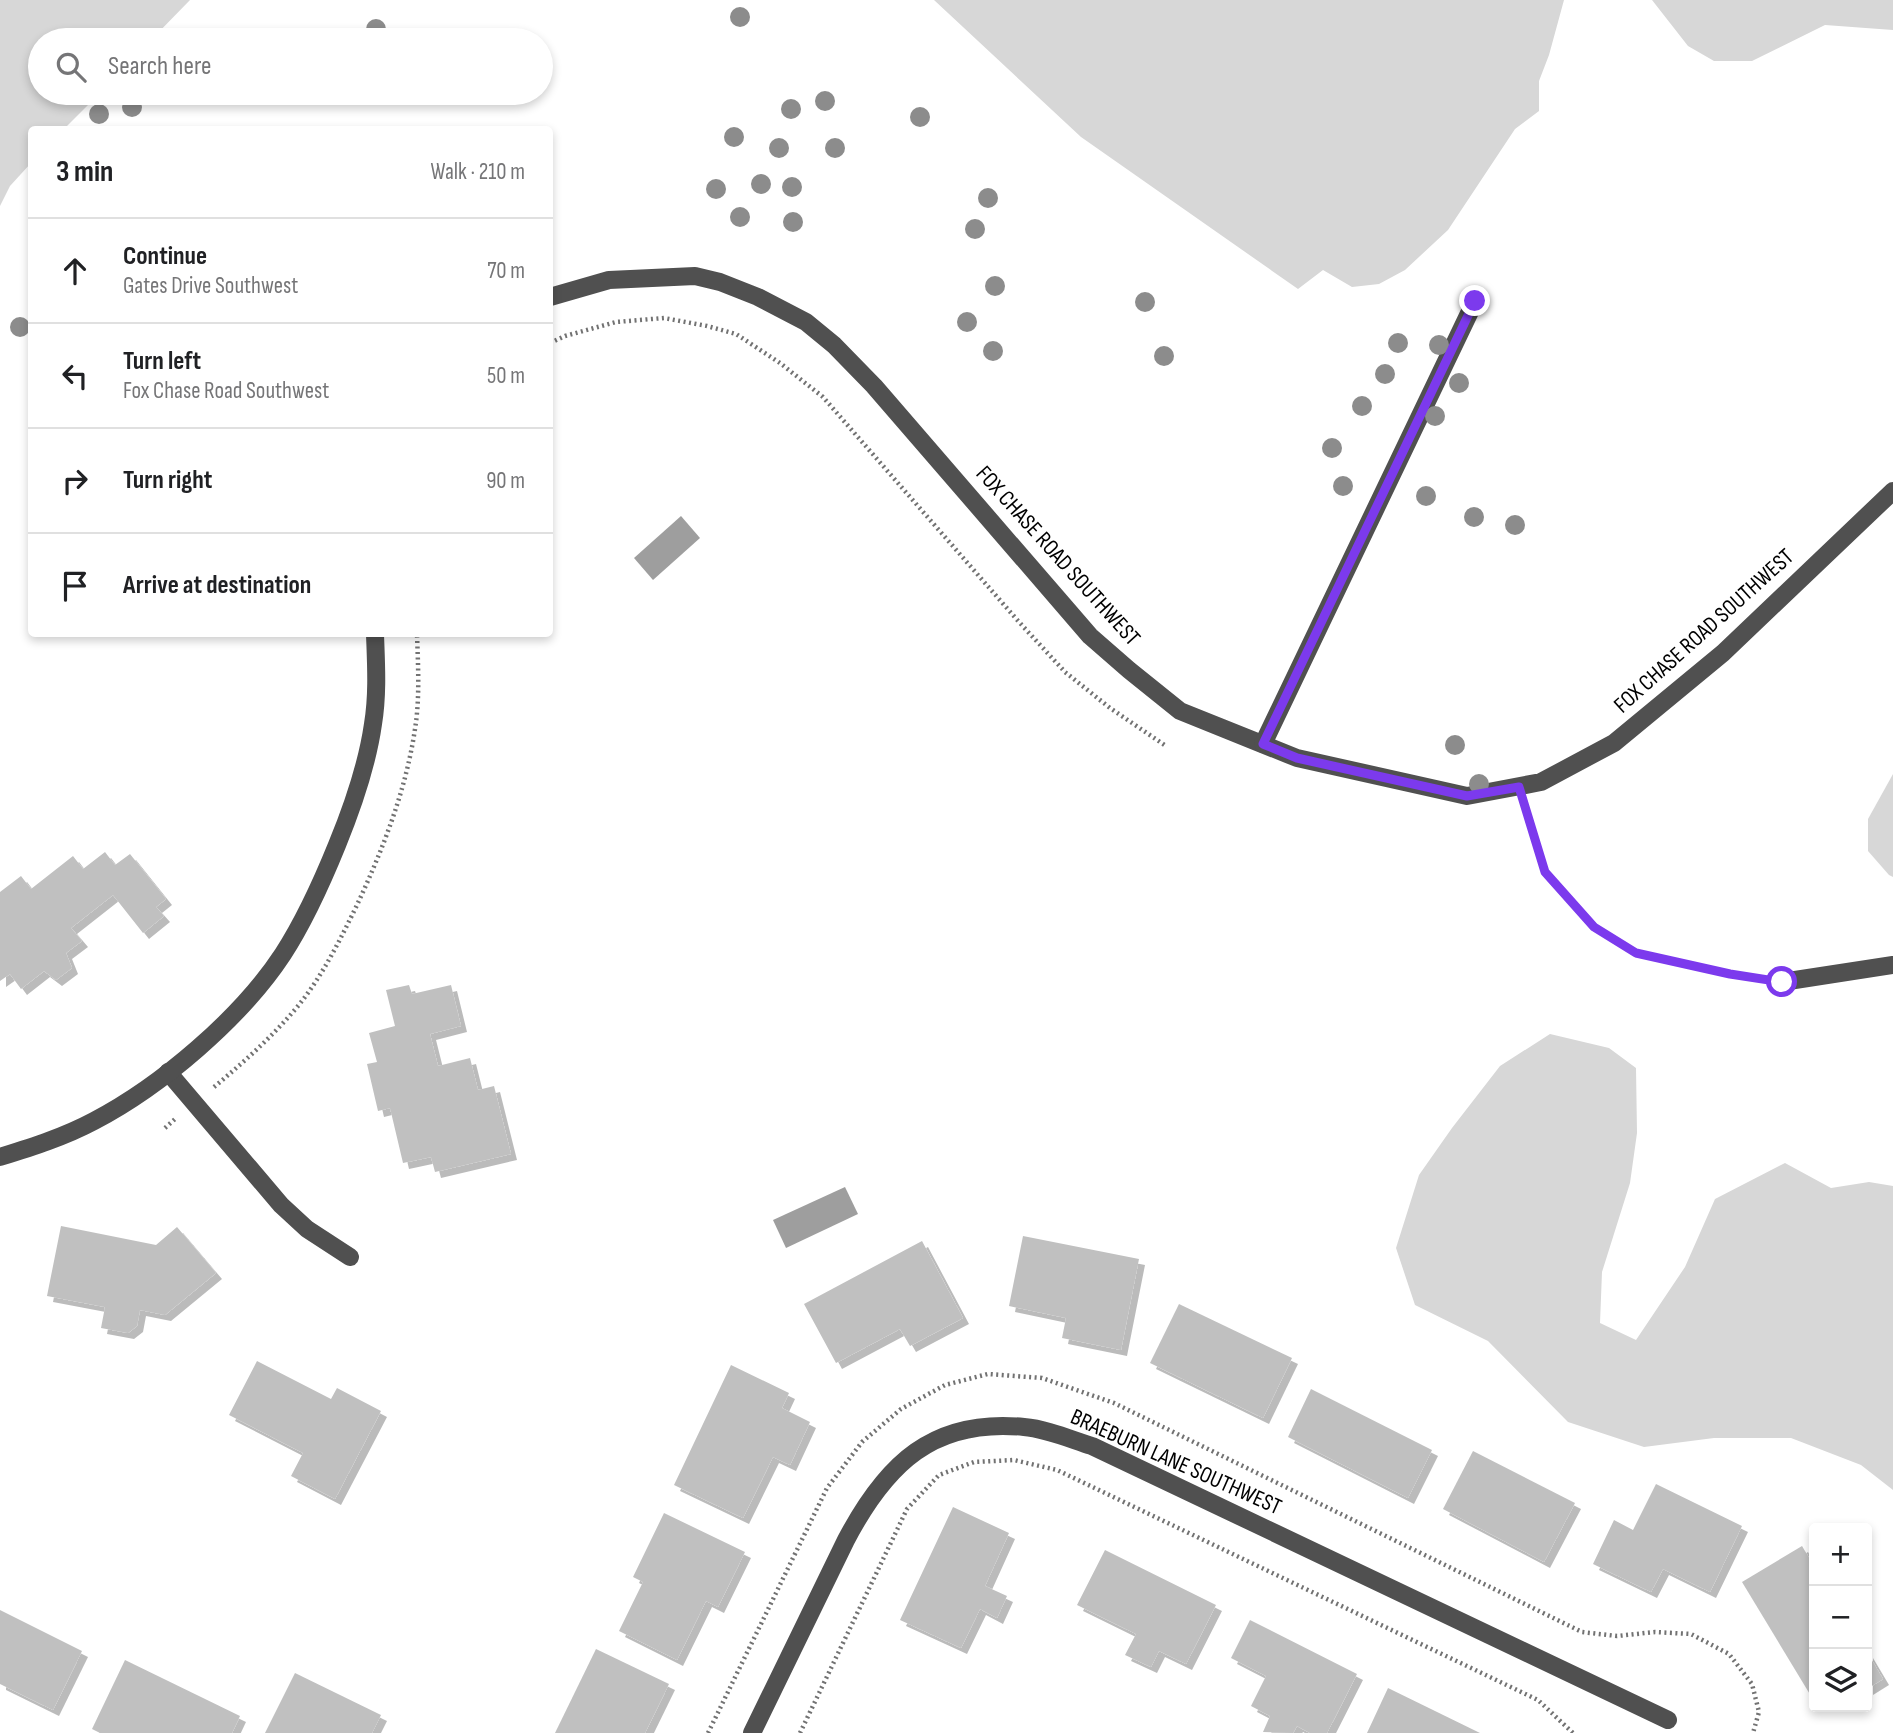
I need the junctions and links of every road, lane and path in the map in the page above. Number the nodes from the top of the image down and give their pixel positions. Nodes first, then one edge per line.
1 (553, 296) edge
2 (1475, 301) dead end
3 (553, 342) edge
4 (1893, 491) edge
5 (375, 637) edge
6 (1263, 744) junction
7 (1166, 746) dead end
8 (1519, 787) junction
9 (1893, 965) edge
10 (1782, 982) joint
11 (168, 1072) junction
12 (0, 1157) edge
13 (350, 1257) dead end
14 (1668, 1720) dead end
15 (708, 1733) edge
16 (752, 1733) edge
17 (800, 1733) edge
18 (1573, 1733) edge
19 (1754, 1733) edge

1 - 6 street, FOX CHASE ROAD SOUTHWEST
2 - 6 street
3 - 7 path
4 - 8 street, FOX CHASE ROAD SOUTHWEST
5 - 11 street
6 - 8 street, FOX CHASE ROAD SOUTHWEST
8 - 10 path
9 - 10 street
11 - 12 street
11 - 13 street
14 - 16 street, BRAEBURN LANE SOUTHWEST
15 - 19 path
17 - 18 path

